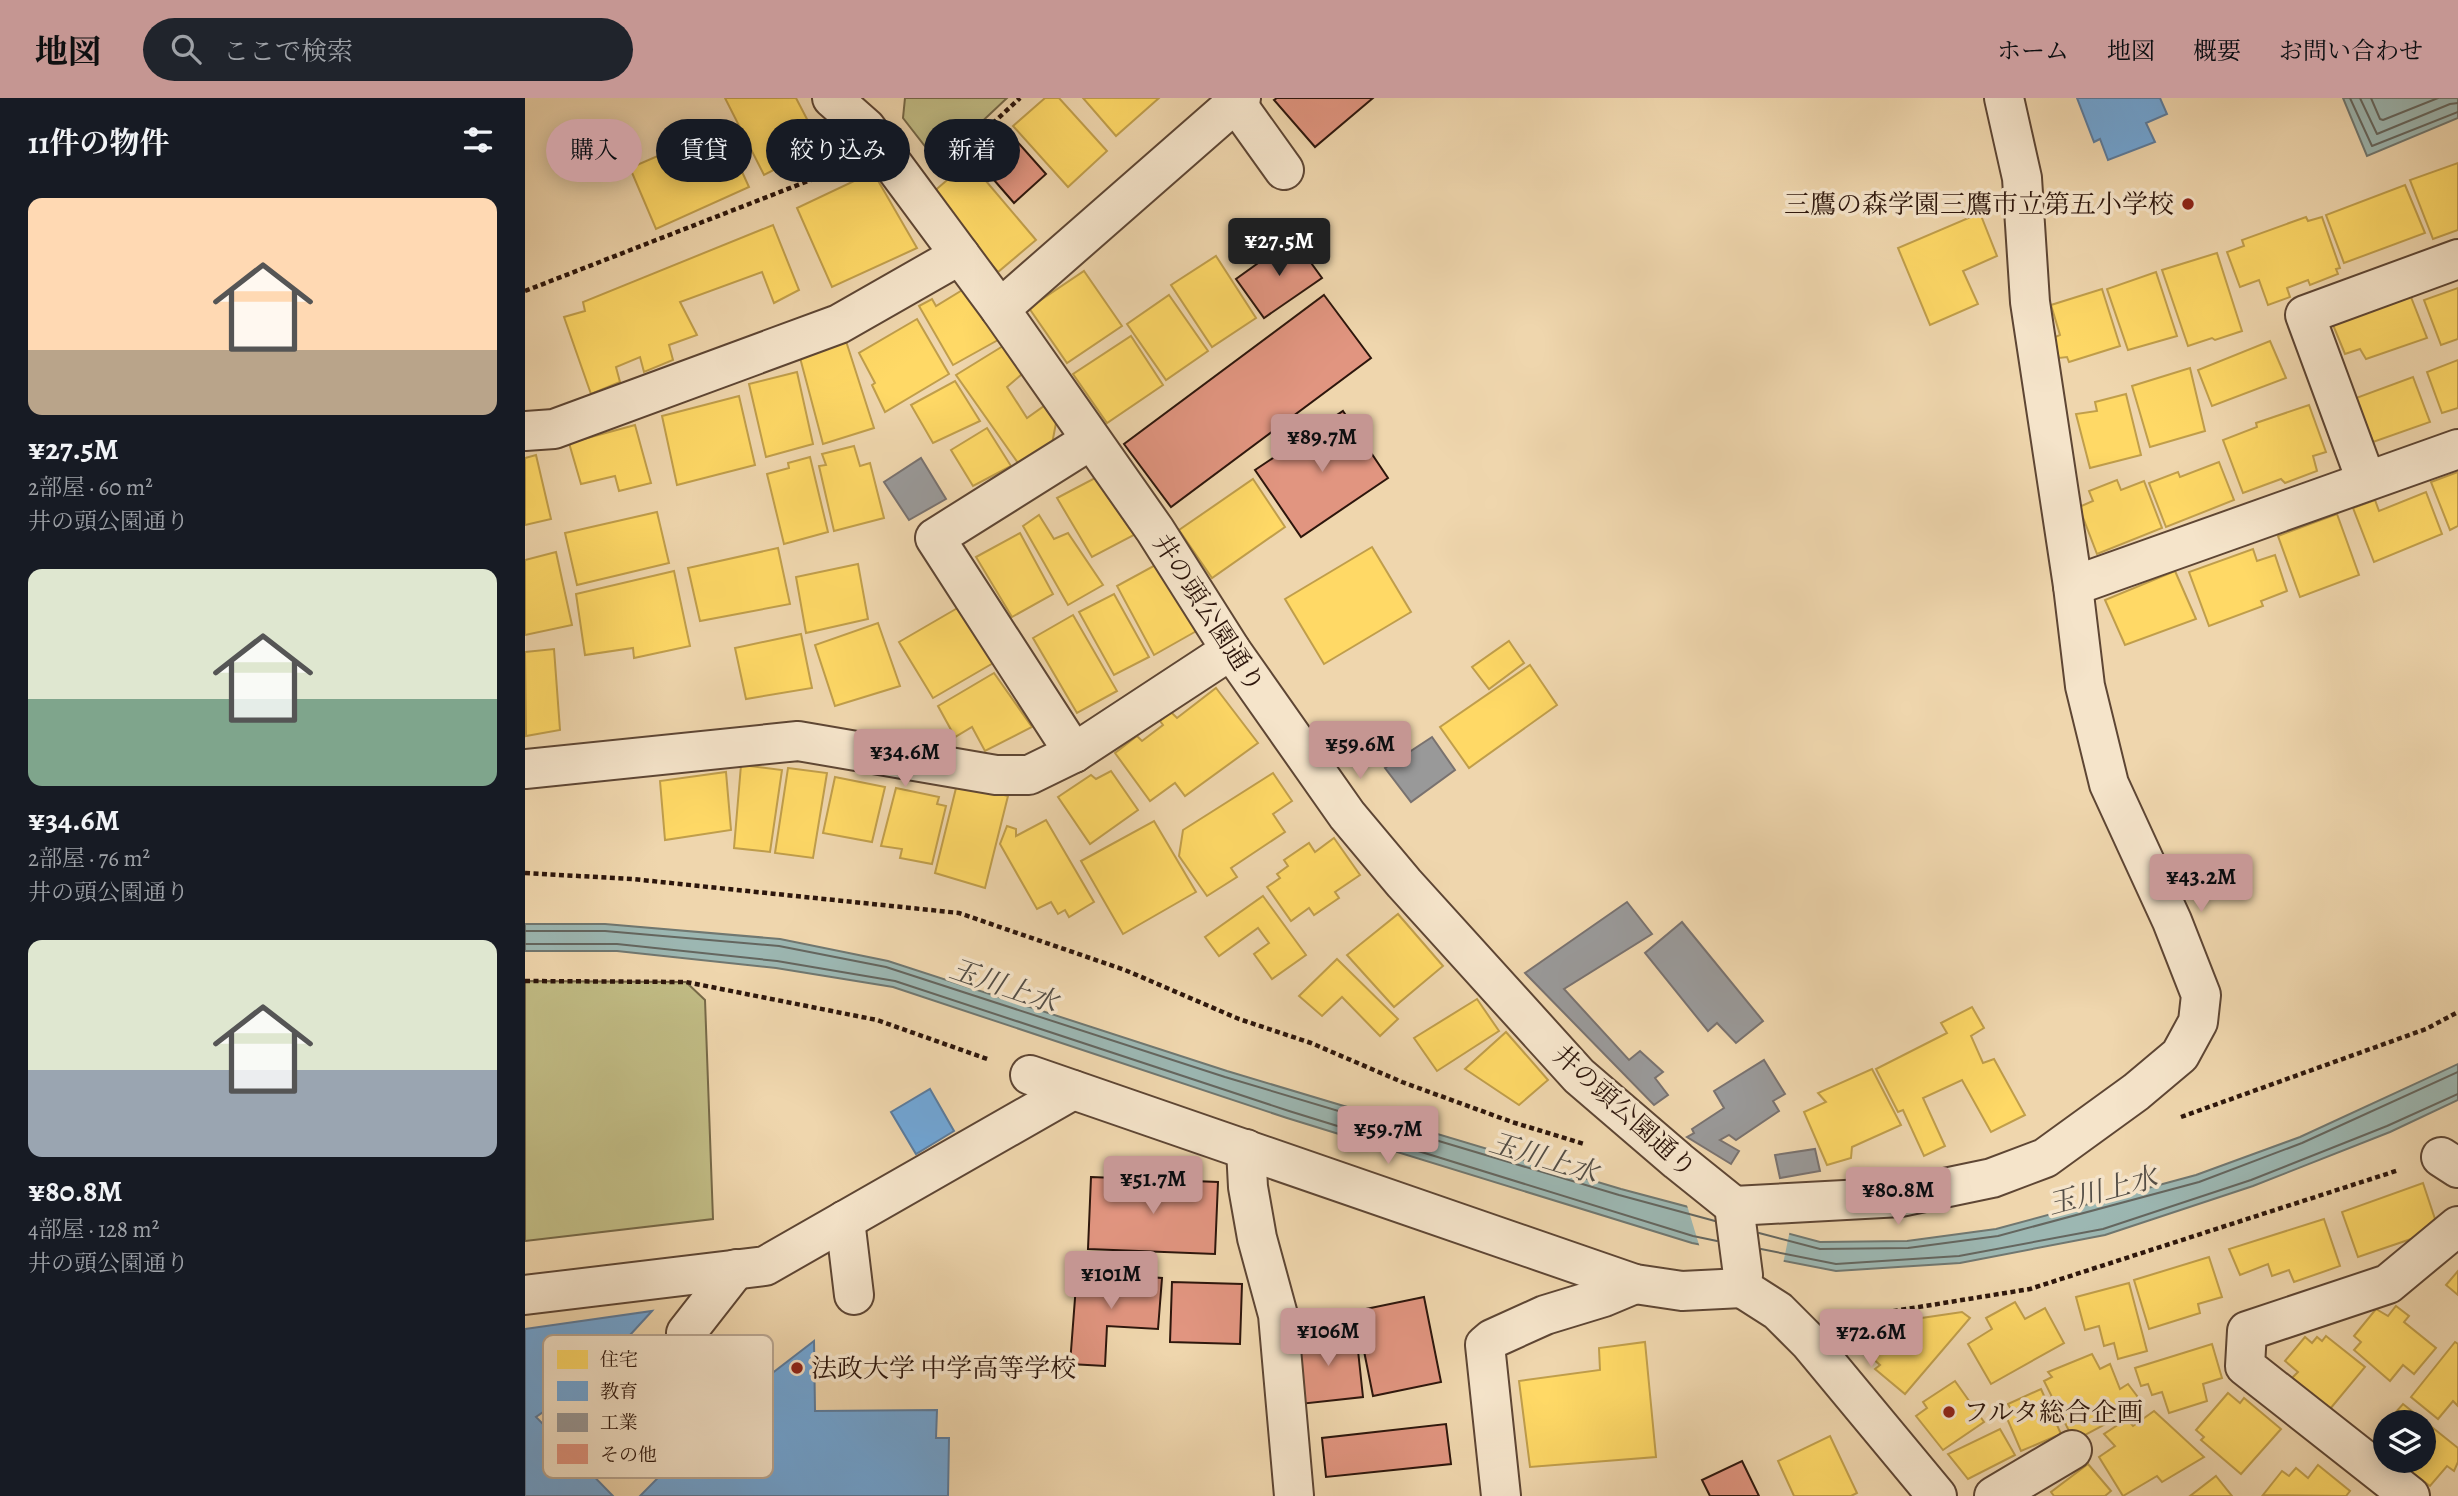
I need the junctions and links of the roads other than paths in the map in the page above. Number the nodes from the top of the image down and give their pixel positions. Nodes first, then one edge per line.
1 (2004, 98) edge
2 (1238, 101) edge
3 (846, 103) edge
4 (1285, 170) dead end
5 (960, 255) junction
6 (2458, 259) edge
7 (1000, 309) junction
8 (525, 431) edge
9 (1091, 440) junction
10 (2458, 449) edge
11 (2366, 480) junction
12 (2073, 586) junction
13 (1231, 650) junction
14 (1074, 753) junction
15 (525, 769) edge
16 (1030, 1075) road end
17 (1073, 1090) junction
18 (1246, 1149) junction
19 (1735, 1212) junction
20 (845, 1220) junction
21 (2458, 1226) edge
22 (736, 1269) junction
23 (1742, 1282) junction
24 (1635, 1284) junction
25 (525, 1295) edge
26 (854, 1295) dead end
27 (686, 1333) dead end
28 (2072, 1450) dead end
29 (1924, 1493) edge
30 (1294, 1496) edge
31 (1501, 1496) edge
32 (1994, 1496) edge
33 (2410, 1496) edge

1 - 12 street
2 - 4 street
2 - 7 street
3 - 5 street, 井の頭公園通り
5 - 7 street, 井の頭公園通り
5 - 8 street
6 - 11 street
7 - 9 street, 井の頭公園通り
9 - 13 street, 井の頭公園通り
9 - 14 street
10 - 11 street
11 - 12 street
12 - 19 street
13 - 14 street
13 - 19 street, 井の頭公園通り
14 - 15 street
16 - 17 street
17 - 18 street
17 - 20 street
18 - 24 street
18 - 30 street
19 - 23 street
20 - 22 street
20 - 26 street
21 - 33 street
22 - 25 street
22 - 27 street
23 - 24 street
23 - 29 street
24 - 31 street
28 - 32 street

